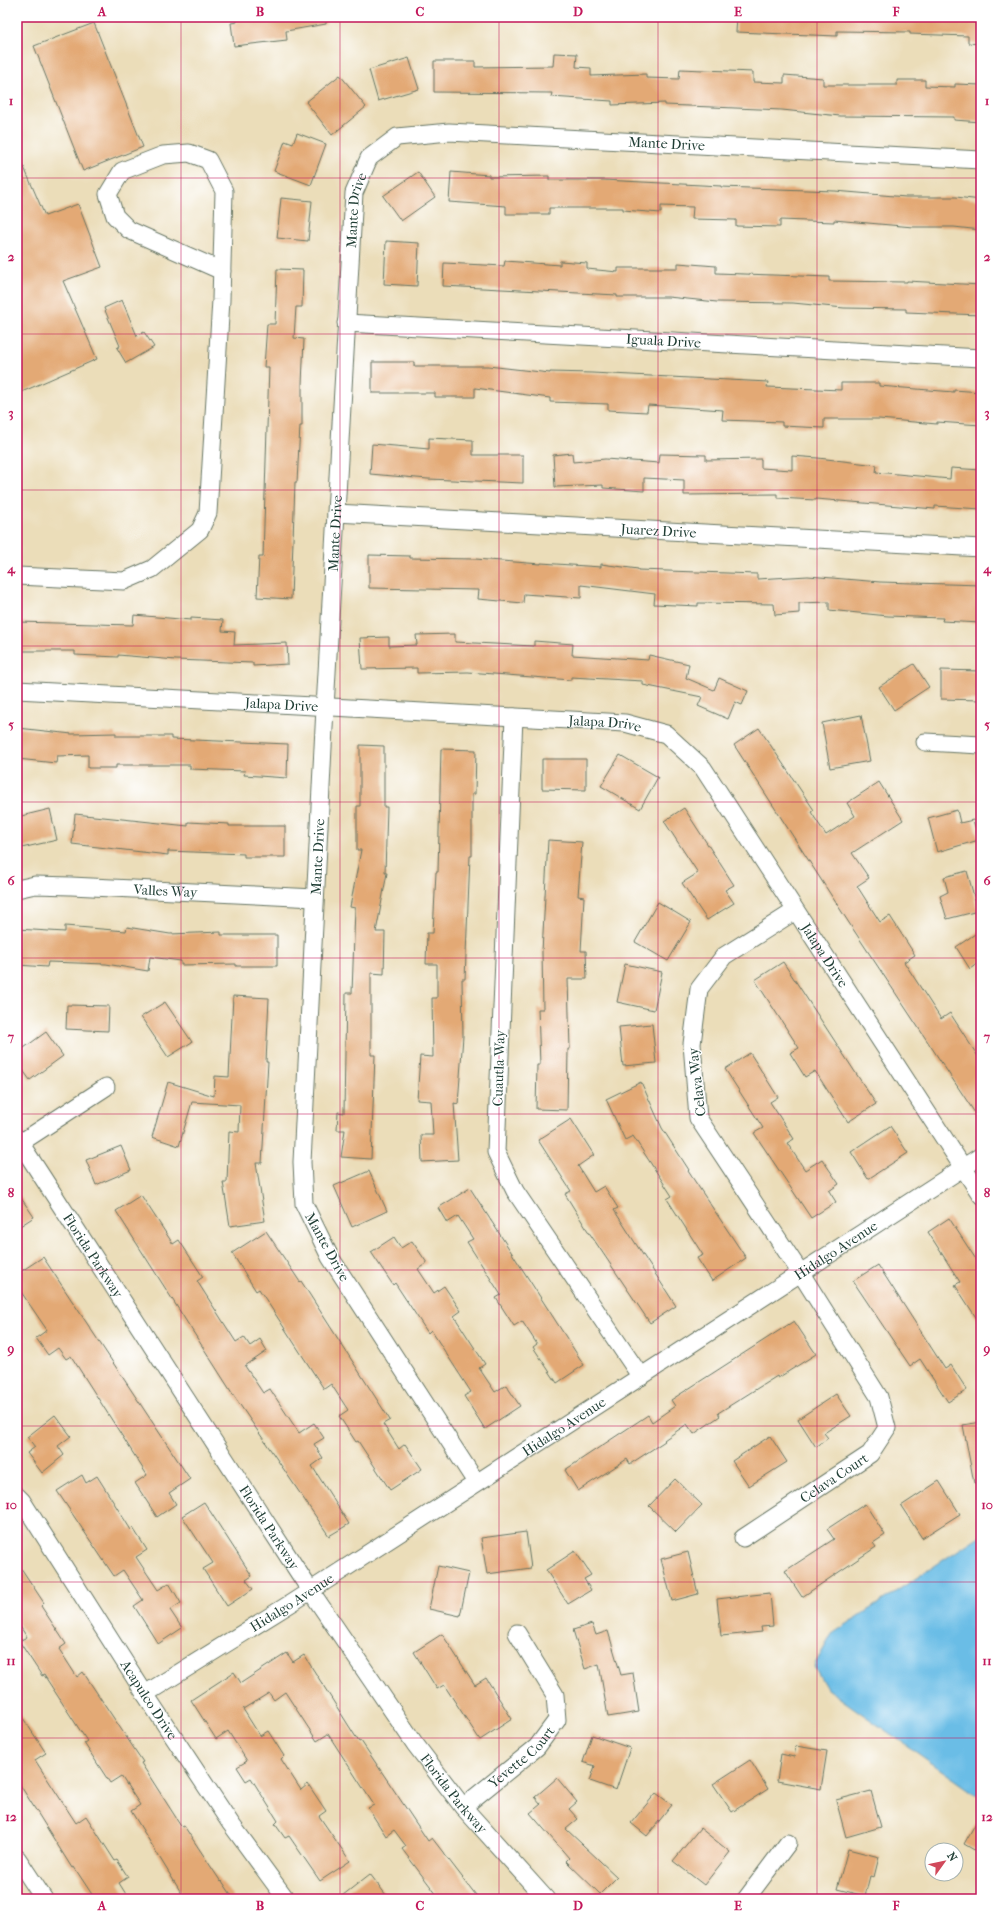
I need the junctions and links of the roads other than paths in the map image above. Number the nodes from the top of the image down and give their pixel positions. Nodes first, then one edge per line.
1 (981, 160) edge
2 (222, 271) junction
3 (346, 324) junction
4 (981, 358) edge
5 (336, 513) junction
6 (981, 548) edge
7 (17, 576) edge
8 (17, 690) edge
9 (325, 708) junction
10 (514, 717) junction
11 (925, 742) dead end
12 (981, 745) edge
13 (17, 889) edge
14 (315, 898) junction
15 (795, 911) junction
16 (106, 1087) dead end
17 (18, 1142) edge
18 (981, 1156) edge
19 (962, 1168) junction
20 (981, 1195) edge
21 (800, 1272) junction
22 (641, 1377) junction
23 (476, 1482) junction
24 (17, 1496) edge
25 (743, 1538) dead end
26 (310, 1590) junction
27 (517, 1633) dead end
28 (145, 1694) junction
29 (463, 1807) junction
30 (788, 1843) dead end
31 (17, 1858) edge
32 (44, 1899) edge
33 (286, 1899) edge
34 (546, 1899) edge
35 (746, 1899) edge

1 - 3 street, Mante Drive
2 - 2 street
2 - 7 street
3 - 4 street, Iguala Drive
3 - 5 street, Mante Drive
5 - 6 street, Juarez Drive
5 - 9 street, Mante Drive
8 - 9 street, Jalapa Drive
9 - 10 street, Jalapa Drive
9 - 14 street, Mante Drive
10 - 15 street, Jalapa Drive
10 - 22 street, Cuautla Way
11 - 12 street
13 - 14 street, Valles Way
14 - 23 street, Mante Drive
15 - 19 street, Jalapa Drive
15 - 21 street, Celava Way
16 - 17 street
17 - 26 street, Florida Parkway
18 - 19 street, Hidalgo Avenue
19 - 20 street, Jalapa Drive
19 - 21 street, Hidalgo Avenue
21 - 22 street, Hidalgo Avenue
21 - 25 street, Celava Court
22 - 23 street, Hidalgo Avenue
23 - 26 street, Hidalgo Avenue
24 - 28 street, Acapulco Drive
26 - 28 street, Hidalgo Avenue
26 - 29 street, Florida Parkway
27 - 29 street, Yevette Court
28 - 33 street, Acapulco Drive
29 - 34 street, Florida Parkway
30 - 35 street
31 - 32 street

